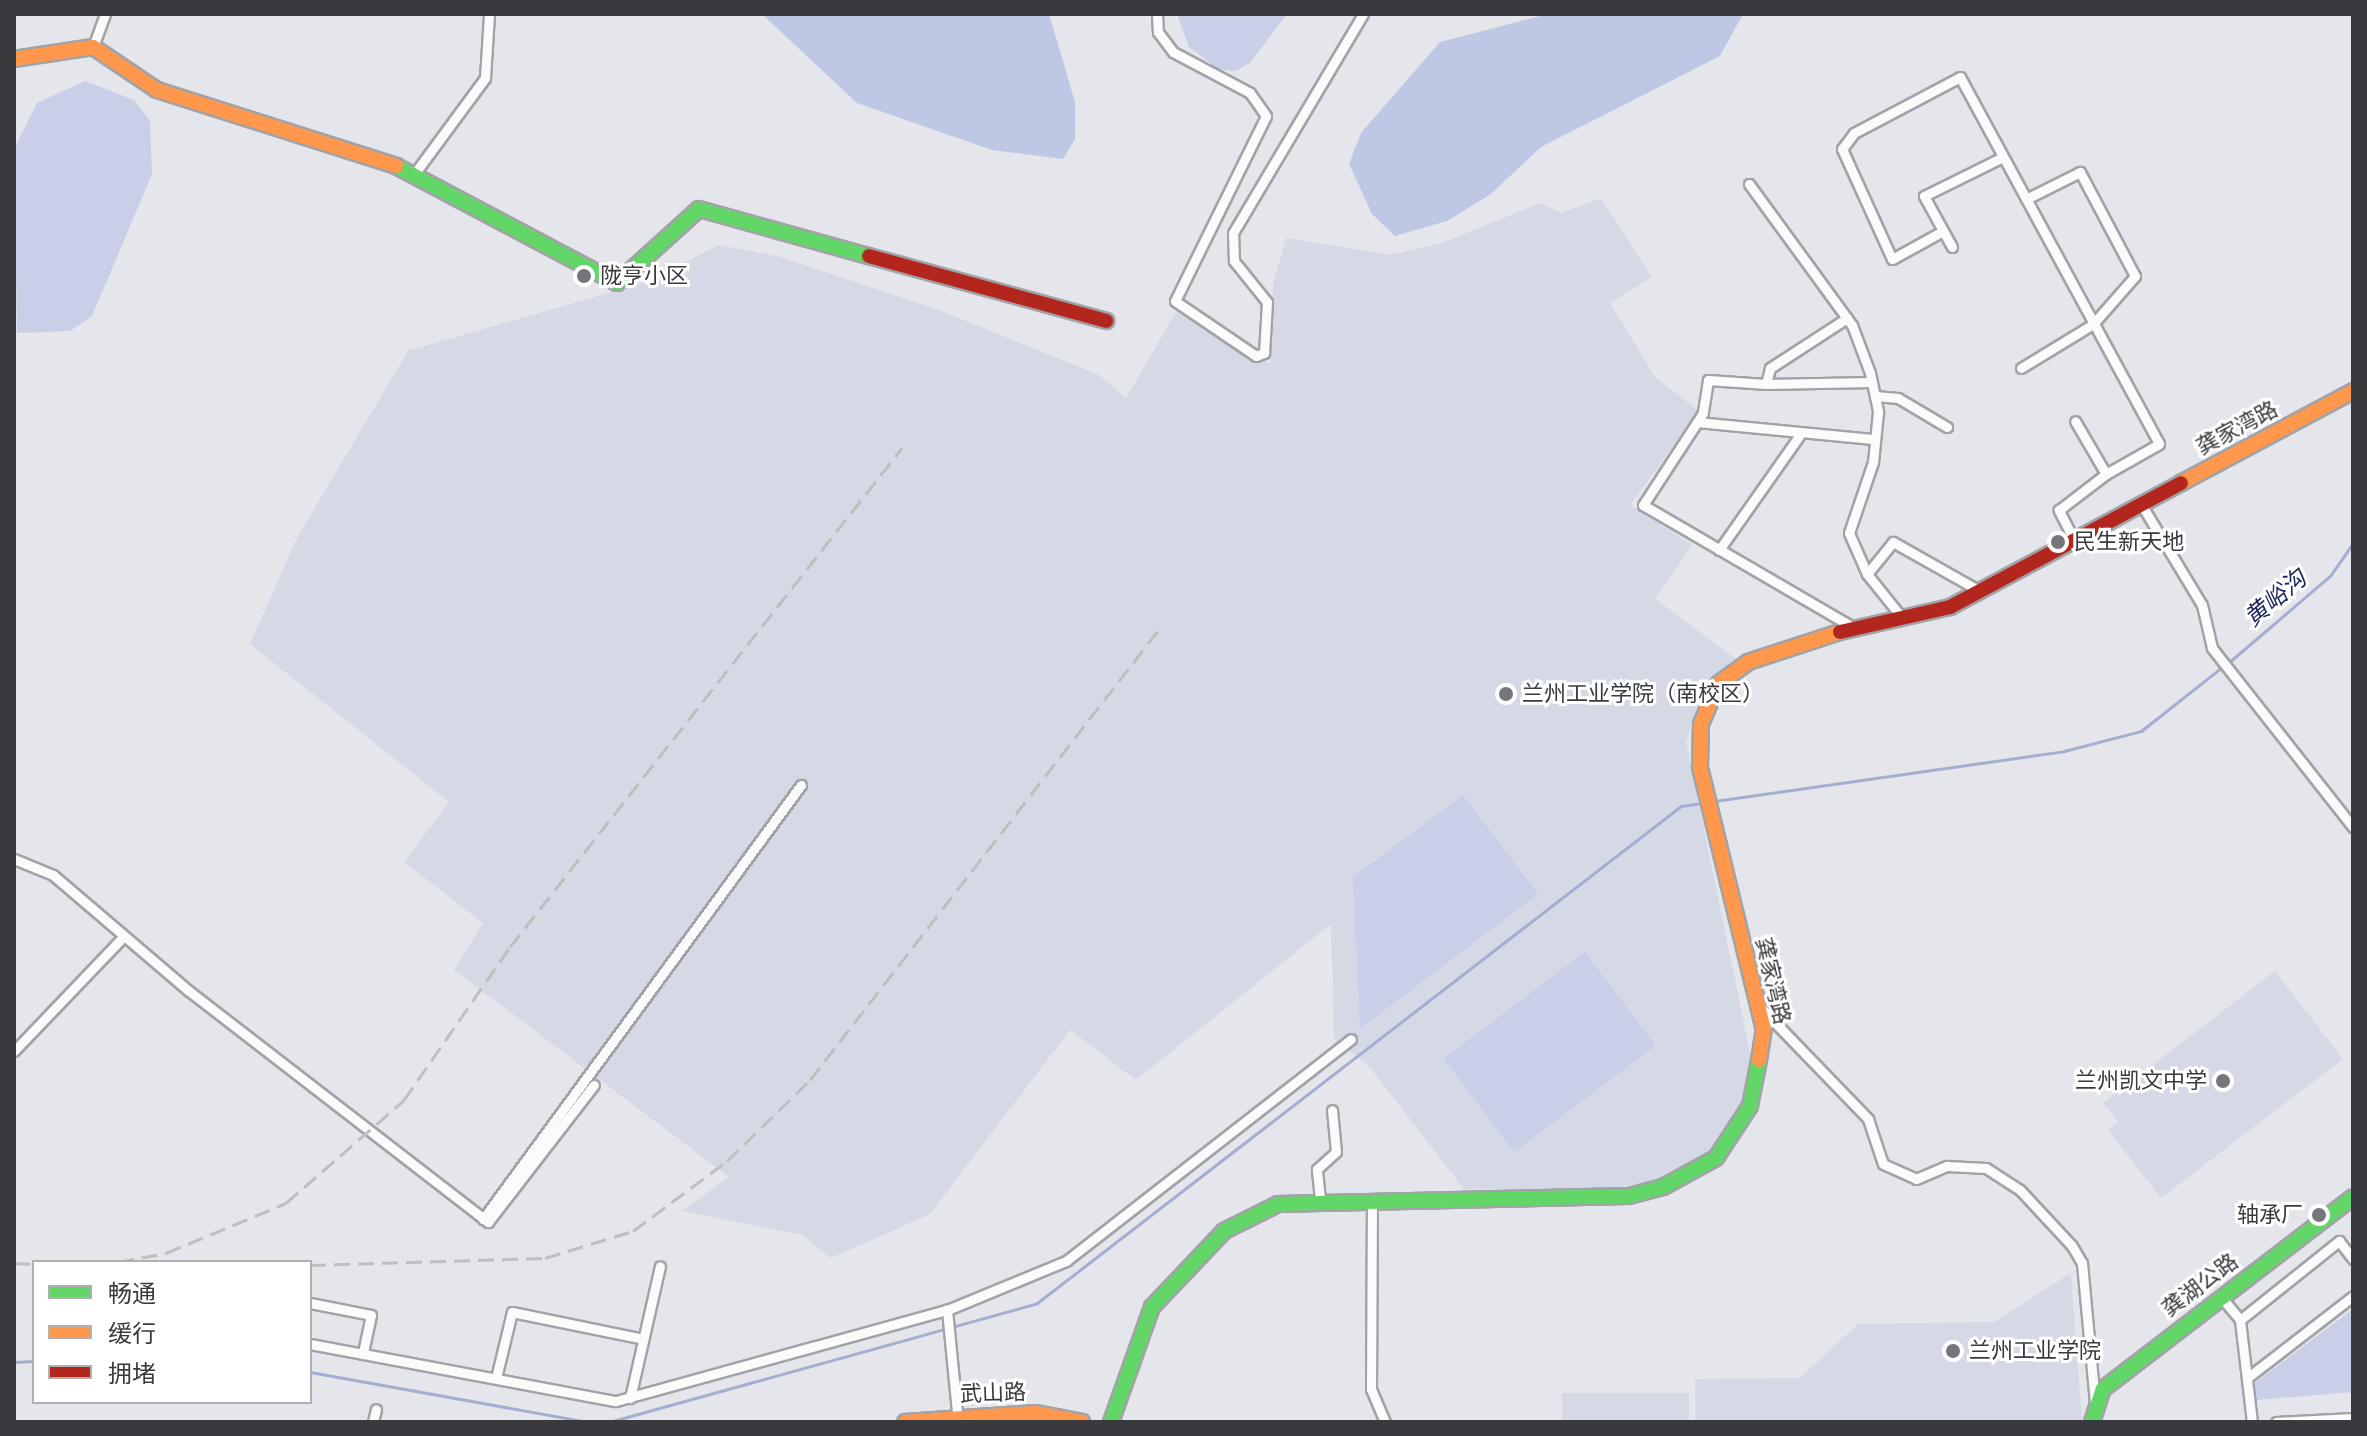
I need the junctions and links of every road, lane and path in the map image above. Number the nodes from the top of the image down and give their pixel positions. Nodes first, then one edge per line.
1 (105, 14) edge
2 (489, 14) edge
3 (1157, 14) edge
4 (1363, 14) edge
5 (93, 47) junction
6 (14, 59) edge
7 (2003, 157) junction
8 (412, 177) junction
9 (1749, 184) dead end
10 (2026, 199) junction
11 (1943, 231) junction
12 (1952, 247) dead end
13 (1847, 318) junction
14 (1106, 321) dead end
15 (2093, 324) junction
16 (2021, 368) dead end
17 (1872, 382) junction
18 (1766, 384) junction
19 (2353, 391) edge
20 (1875, 396) junction
21 (2075, 421) dead end
22 (1697, 422) junction
23 (1947, 427) dead end
24 (1799, 436) junction
25 (1875, 439) junction
26 (2106, 474) junction
27 (2141, 504) junction
28 (2074, 540) junction
29 (1719, 550) junction
30 (1867, 574) junction
31 (1980, 591) junction
32 (1903, 619) junction
33 (1854, 628) junction
34 (801, 785) dead end
35 (2353, 827) edge
36 (14, 859) edge
37 (123, 937) junction
38 (1757, 1004) junction
39 (1351, 1039) dead end
40 (14, 1051) edge
41 (594, 1085) dead end
42 (1332, 1110) dead end
43 (2353, 1197) edge
44 (1320, 1199) junction
45 (1372, 1199) junction
46 (483, 1219) junction
47 (2353, 1259) edge
48 (660, 1266) dead end
49 (2353, 1296) edge
50 (2221, 1297) junction
51 (312, 1303) edge
52 (949, 1315) junction
53 (2240, 1320) junction
54 (643, 1339) junction
55 (312, 1344) edge
56 (363, 1354) junction
57 (496, 1378) junction
58 (2247, 1378) junction
59 (630, 1398) junction
60 (2095, 1402) junction
61 (376, 1409) dead end
62 (2353, 1418) edge
63 (958, 1419) edge
64 (373, 1422) edge
65 (905, 1422) edge
66 (1082, 1422) edge
67 (1111, 1422) edge
68 (1385, 1422) edge
69 (2092, 1422) edge
70 (2252, 1422) edge
71 (2276, 1422) edge

1 - 5 street
2 - 8 street
3 - 4 street
5 - 6 street
5 - 8 street
7 - 10 street
7 - 11 street
7 - 11 street
8 - 14 street
9 - 13 street
10 - 15 street
10 - 15 street
11 - 12 street
13 - 17 street
13 - 18 street
15 - 16 street
15 - 26 street
17 - 18 street
17 - 20 street
18 - 22 street
19 - 27 street, 龚家湾路
20 - 23 street
20 - 25 street
21 - 26 street
22 - 24 street
22 - 29 street
24 - 25 street
24 - 29 street
25 - 30 street
26 - 28 street
27 - 28 street, 龚家湾路
27 - 35 street
28 - 31 street, 龚家湾路
29 - 33 street
30 - 31 street
30 - 32 street
31 - 32 street, 龚家湾路
32 - 33 street, 龚家湾路
33 - 38 street, 龚家湾路
34 - 46 street
36 - 37 street
37 - 40 street
37 - 46 street
38 - 45 street, 龚家湾路
38 - 60 street
39 - 52 street
41 - 46 street
42 - 44 street
43 - 50 street, 龚湖公路
44 - 45 street, 龚家湾路
44 - 67 street, 龚家湾路
45 - 68 street
47 - 53 street
48 - 54 street
49 - 58 street
50 - 53 street
50 - 60 street, 龚湖公路
51 - 56 street
52 - 59 street
52 - 63 street
53 - 58 street
54 - 57 street
54 - 59 street
55 - 56 street
56 - 57 street
57 - 59 street
58 - 70 street
60 - 69 street
61 - 64 street
62 - 71 street
63 - 65 street, 武山路
63 - 66 street, 武山路

